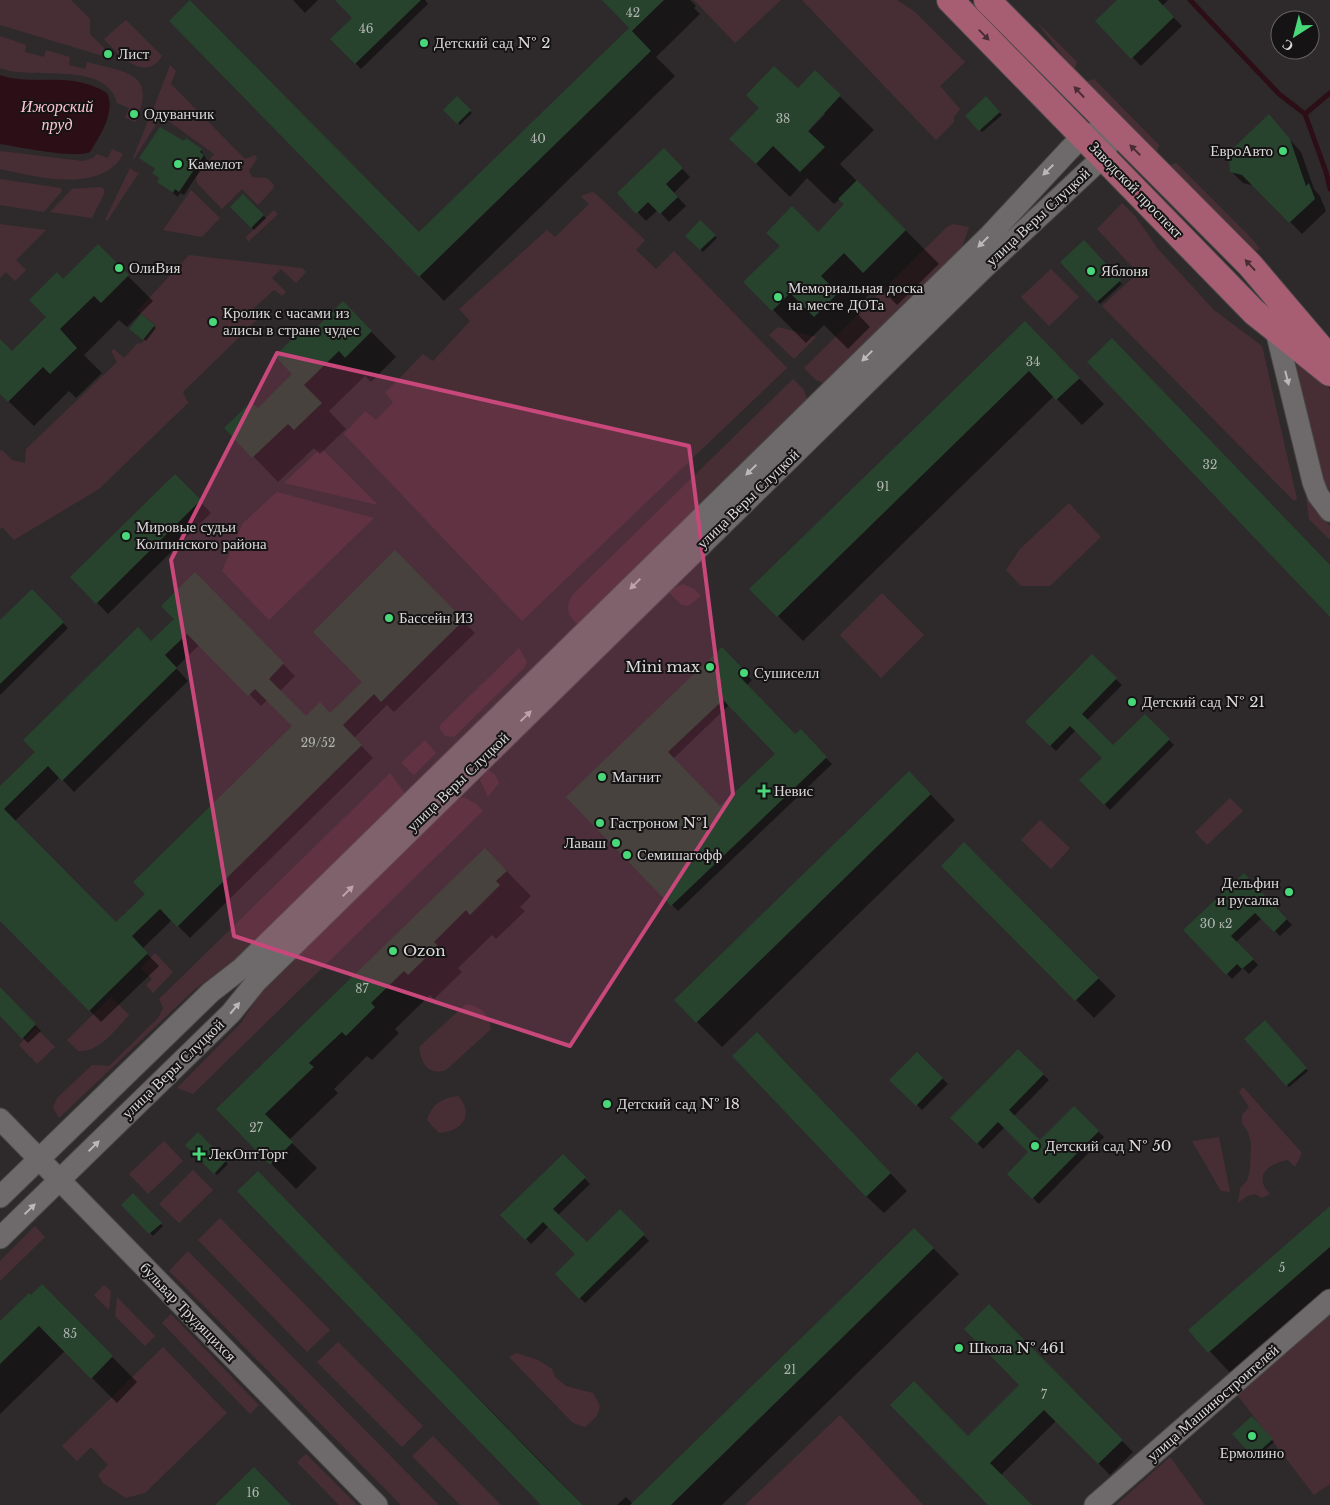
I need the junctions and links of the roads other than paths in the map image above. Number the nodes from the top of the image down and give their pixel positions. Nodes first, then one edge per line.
1 (950, 0) edge
2 (987, 0) edge
3 (1113, 128) junction
4 (1083, 136) junction
5 (1104, 156) junction
6 (1276, 330) junction
7 (1330, 359) edge
8 (1330, 373) edge
9 (1330, 511) edge
10 (0, 1119) edge
11 (39, 1159) junction
12 (59, 1180) junction
13 (0, 1197) edge
14 (0, 1238) edge
15 (1330, 1300) edge
16 (377, 1505) edge
17 (1095, 1505) edge

1 -> 4 main road, Заводской проспект
3 -> 2 main road, Заводской проспект
3 - 4 street, улица Веры Слуцкой
3 - 5 street, улица Веры Слуцкой
7 -> 3 main road, Заводской проспект
4 - 5 main road, Заводской проспект
4 -> 11 street, улица Веры Слуцкой
5 - 6 main road, Заводской проспект
12 -> 5 street, улица Веры Слуцкой
6 - 8 main road, Заводской проспект
6 -> 9 street
10 - 11 street, бульвар Трудящихся
11 - 12 street, бульвар Трудящихся
11 - 13 street, улица Веры Слуцкой
14 -> 12 street, улица Веры Слуцкой
12 - 16 street, бульвар Трудящихся
15 - 17 street, улица Машиностроителей

